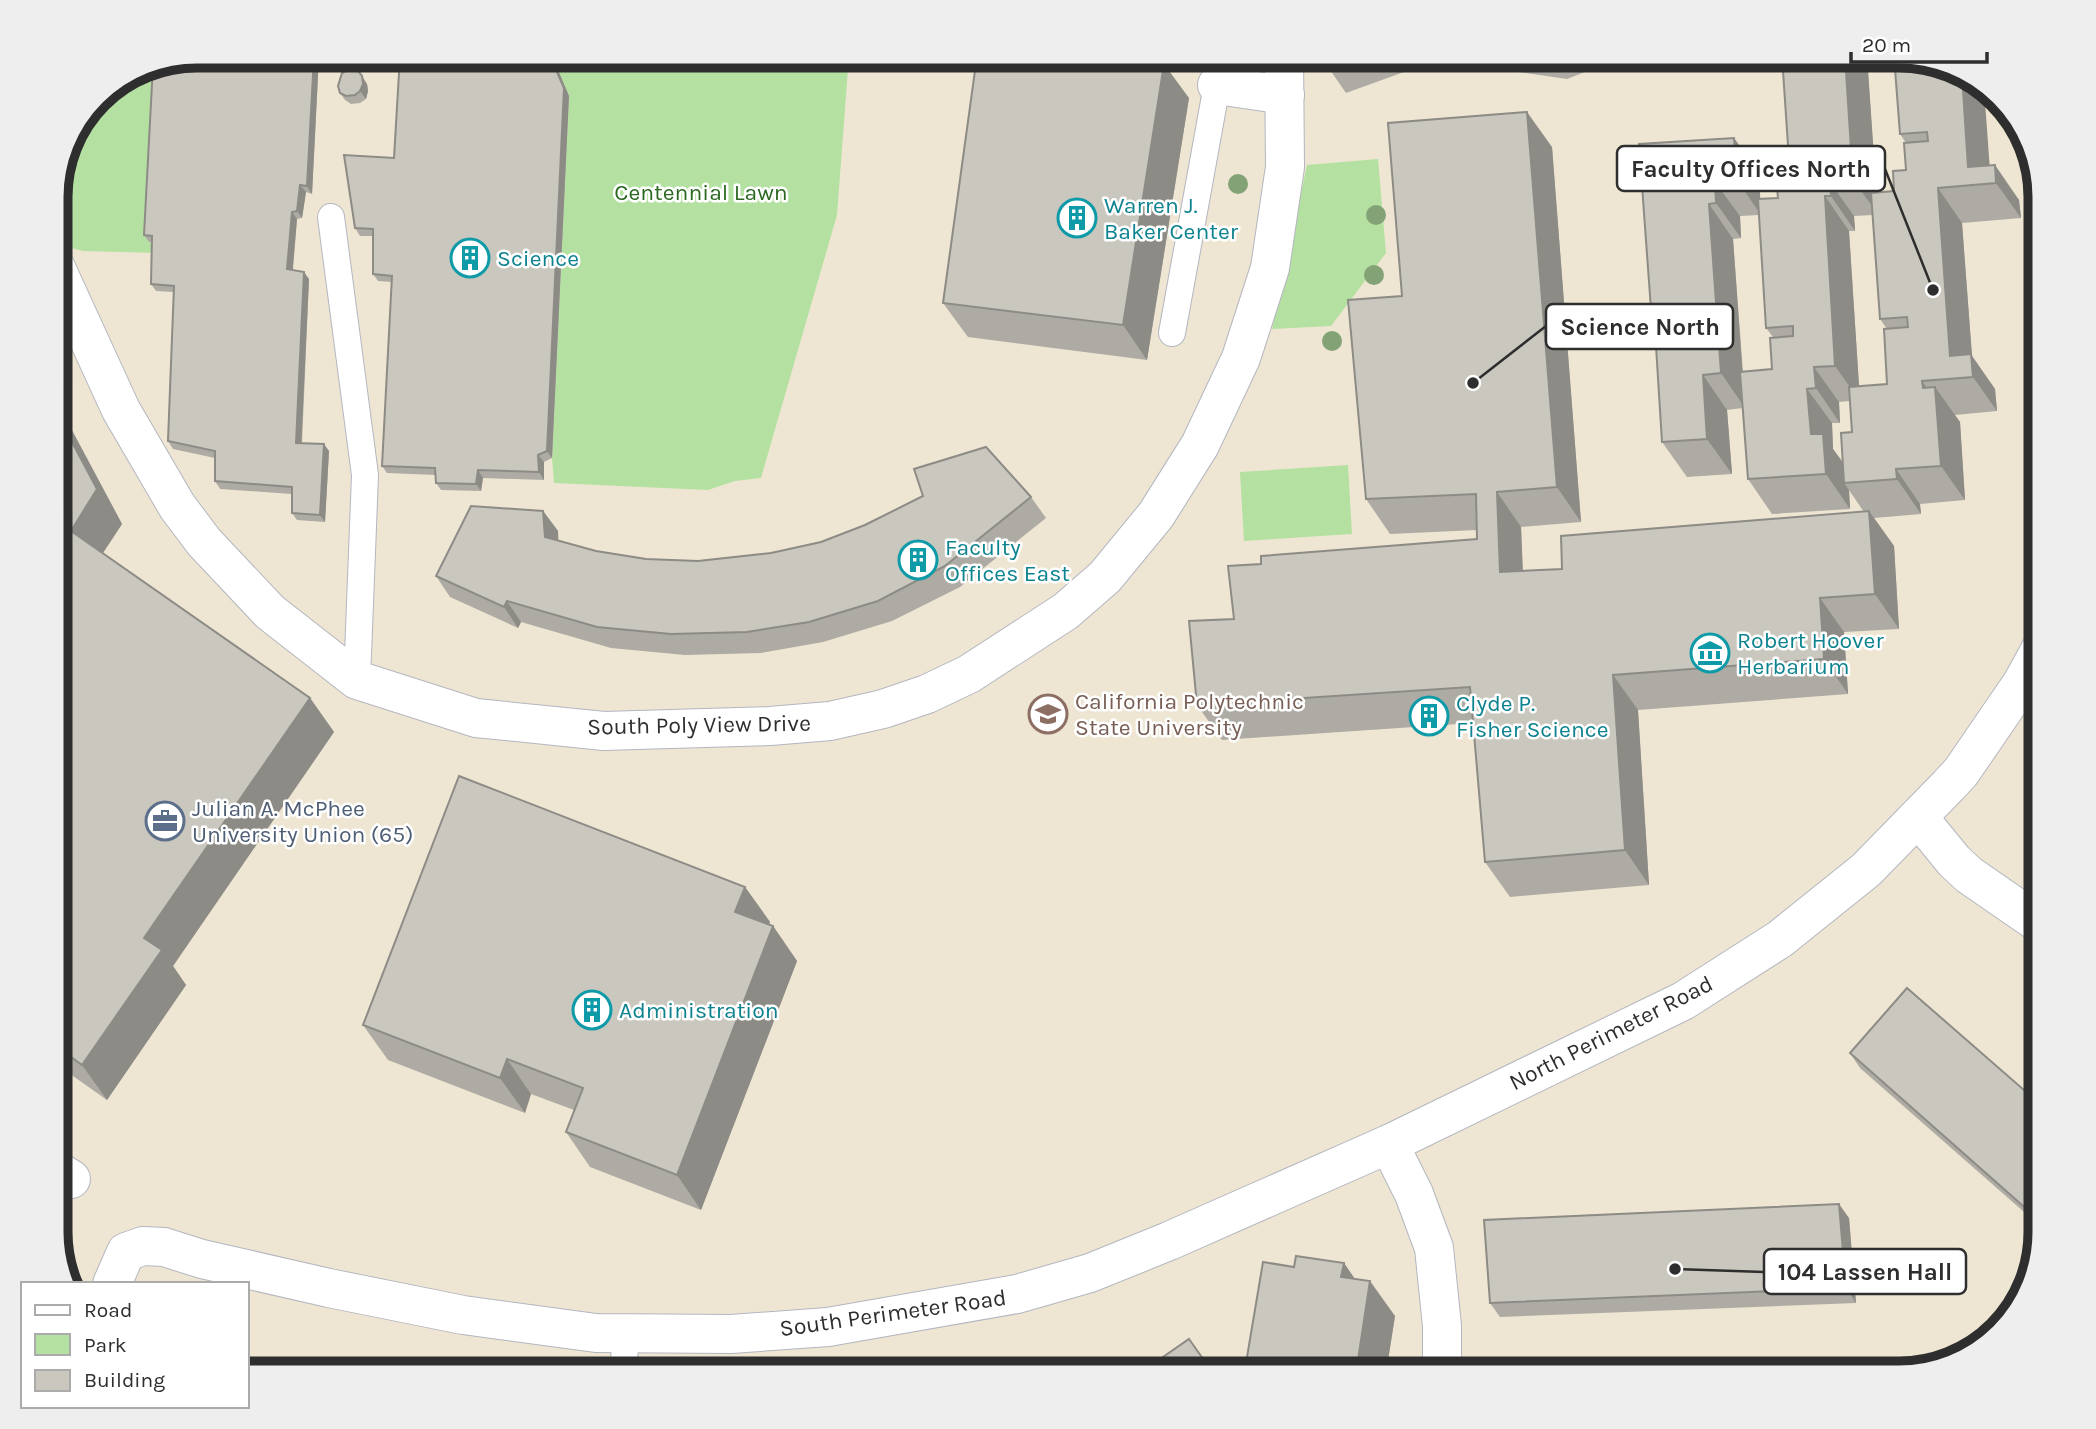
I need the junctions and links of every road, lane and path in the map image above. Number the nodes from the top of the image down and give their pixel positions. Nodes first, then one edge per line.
1 (1285, 68) edge
2 (1217, 85) joint
3 (1286, 95) junction
4 (331, 217) dead end
5 (69, 296) edge
6 (1172, 333) dead end
7 (2028, 672) edge
8 (357, 680) junction
9 (1917, 817) junction
10 (2028, 916) edge
11 (1388, 1144) junction
12 (119, 1268) edge
13 (626, 1334) junction
14 (624, 1361) edge
15 (1442, 1361) edge

1 - 3 street, South Poly View Drive
2 - 3 street
2 - 6 lane
3 - 8 street, South Poly View Drive
4 - 8 lane
5 - 8 street, South Poly View Drive
7 - 9 street, North Perimeter Road
9 - 10 street
9 - 11 street, North Perimeter Road
11 - 13 street, South Perimeter Road
11 - 15 street
12 - 13 street, South Perimeter Road
13 - 14 lane

